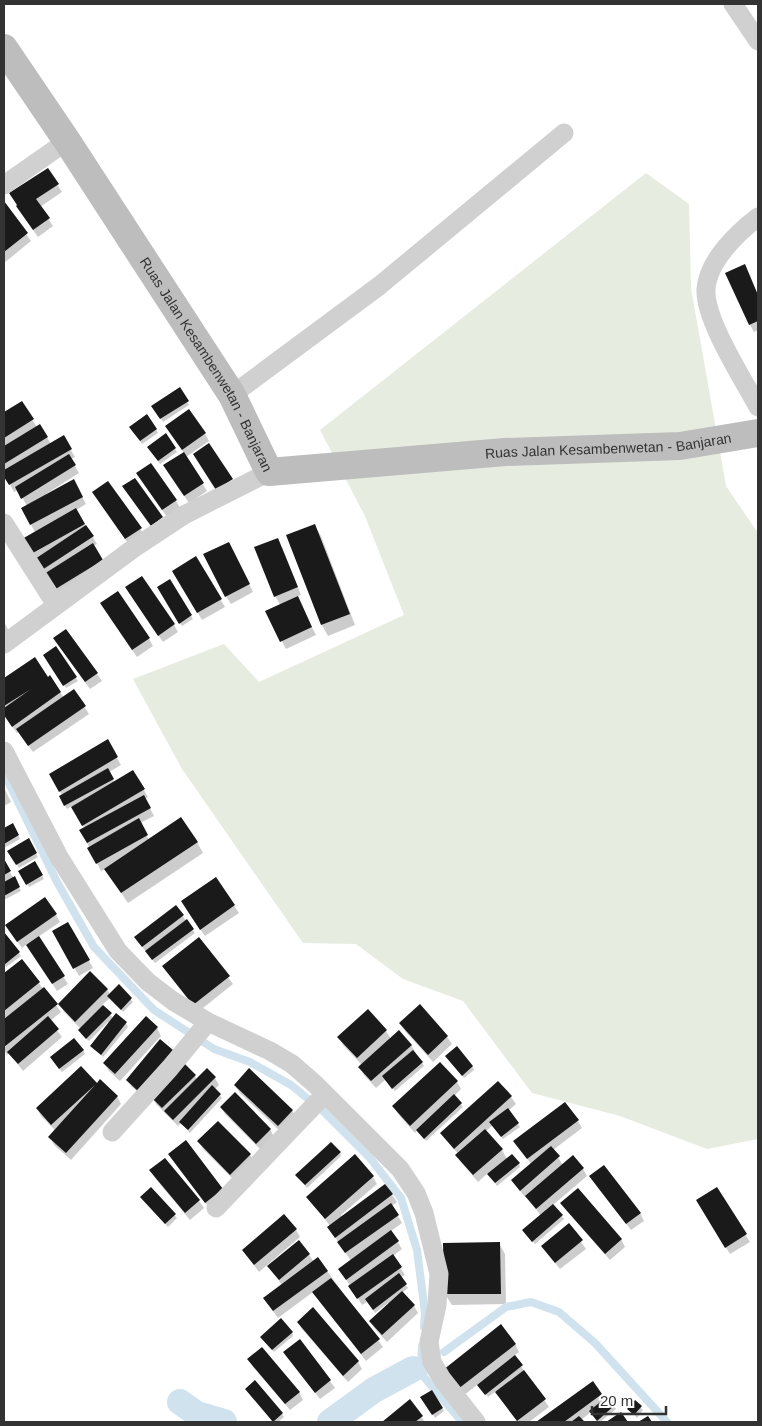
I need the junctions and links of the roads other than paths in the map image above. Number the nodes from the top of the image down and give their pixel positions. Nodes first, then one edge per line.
1 (733, 4) edge
2 (758, 41) edge
3 (4, 48) edge
4 (564, 133) dead end
5 (67, 141) junction
6 (4, 186) edge
7 (758, 217) edge
8 (232, 395) junction
9 (758, 407) edge
10 (758, 434) edge
11 (269, 472) junction
12 (4, 523) edge
13 (56, 605) junction
14 (4, 644) edge
15 (4, 751) edge
16 (208, 1022) junction
17 (325, 1094) junction
18 (112, 1132) dead end
19 (216, 1208) dead end
20 (476, 1422) edge

1 - 2 street
3 - 5 main road, Ruas Jalan Kesambenwetan - Banjaran
4 - 8 street
5 - 6 street
5 - 8 main road, Ruas Jalan Kesambenwetan - Banjaran
7 - 9 street
8 - 11 main road, Ruas Jalan Kesambenwetan - Banjaran
10 - 11 main road, Ruas Jalan Kesambenwetan - Banjaran
11 - 13 street
12 - 13 street
13 - 14 street
15 - 16 street
16 - 17 street
16 - 18 street
17 - 19 street
17 - 20 street

